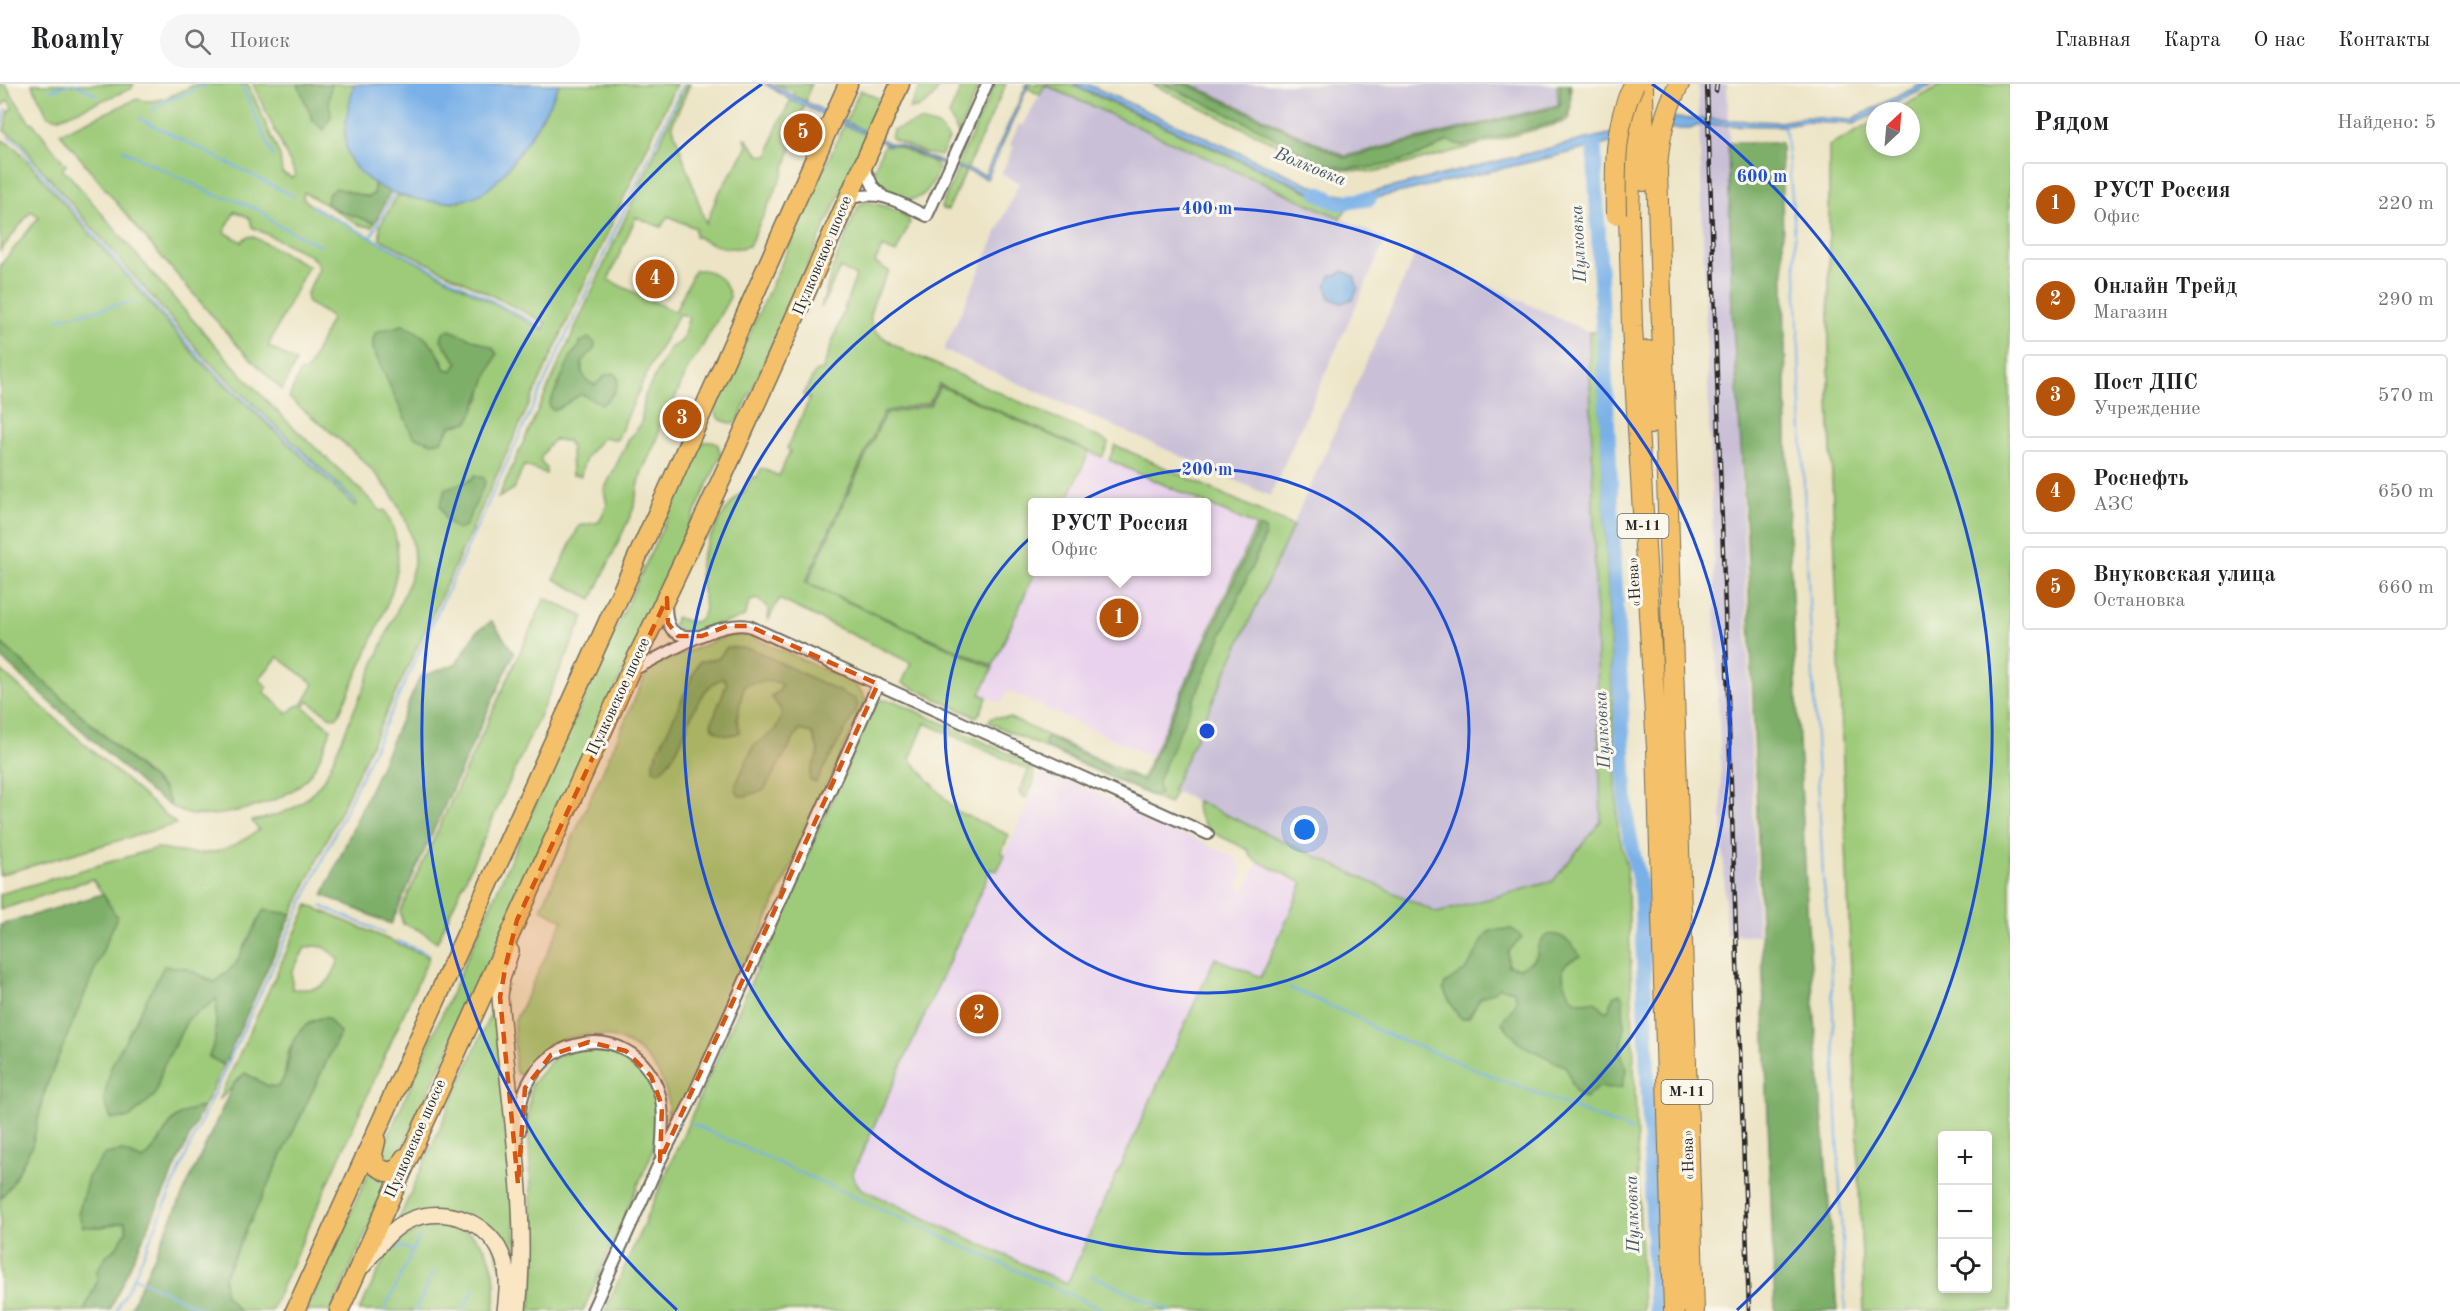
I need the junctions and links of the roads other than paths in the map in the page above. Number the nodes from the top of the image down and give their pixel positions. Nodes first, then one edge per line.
1 (848, 84) edge
2 (900, 84) edge
3 (987, 84) edge
4 (1634, 84) edge
5 (1643, 84) edge
6 (1679, 84) edge
7 (863, 165) junction
8 (883, 196) junction
9 (848, 199) junction
10 (1637, 215) junction
11 (667, 598) junction
12 (702, 636) junction
13 (630, 671) junction
14 (878, 684) junction
15 (1208, 834) dead end
16 (517, 920) junction
17 (380, 1122) junction
18 (413, 1144) junction
19 (660, 1161) junction
20 (518, 1184) junction
21 (354, 1277) junction
22 (295, 1311) edge
23 (339, 1311) edge
24 (506, 1311) edge
25 (518, 1311) edge
26 (592, 1311) edge
27 (1674, 1311) edge
28 (1694, 1311) edge

1 - 17 highway
2 - 7 highway, Пулковское шоссе
3 - 8 street
4 - 10 highway, bridge
5 - 10 highway
6 - 10 highway
7 - 8 street
7 - 9 highway, Пулковское шоссе
8 - 9 street
9 - 11 highway, Пулковское шоссе
10 - 27 highway, «Нева» / М-11
10 - 28 highway, «Нева» / М-11
11 - 12 street
11 - 13 highway, Пулковское шоссе
12 - 13 street
12 - 14 street
13 - 16 highway, Пулковское шоссе
14 - 15 street
14 - 19 street
16 - 18 highway, Пулковское шоссе
16 - 20 main road
17 - 18 highway
17 - 22 highway
18 - 21 highway, Пулковское шоссе
19 - 20 street
19 - 26 street
20 - 25 main road
21 - 23 highway, Пулковское шоссе
21 - 24 main road

